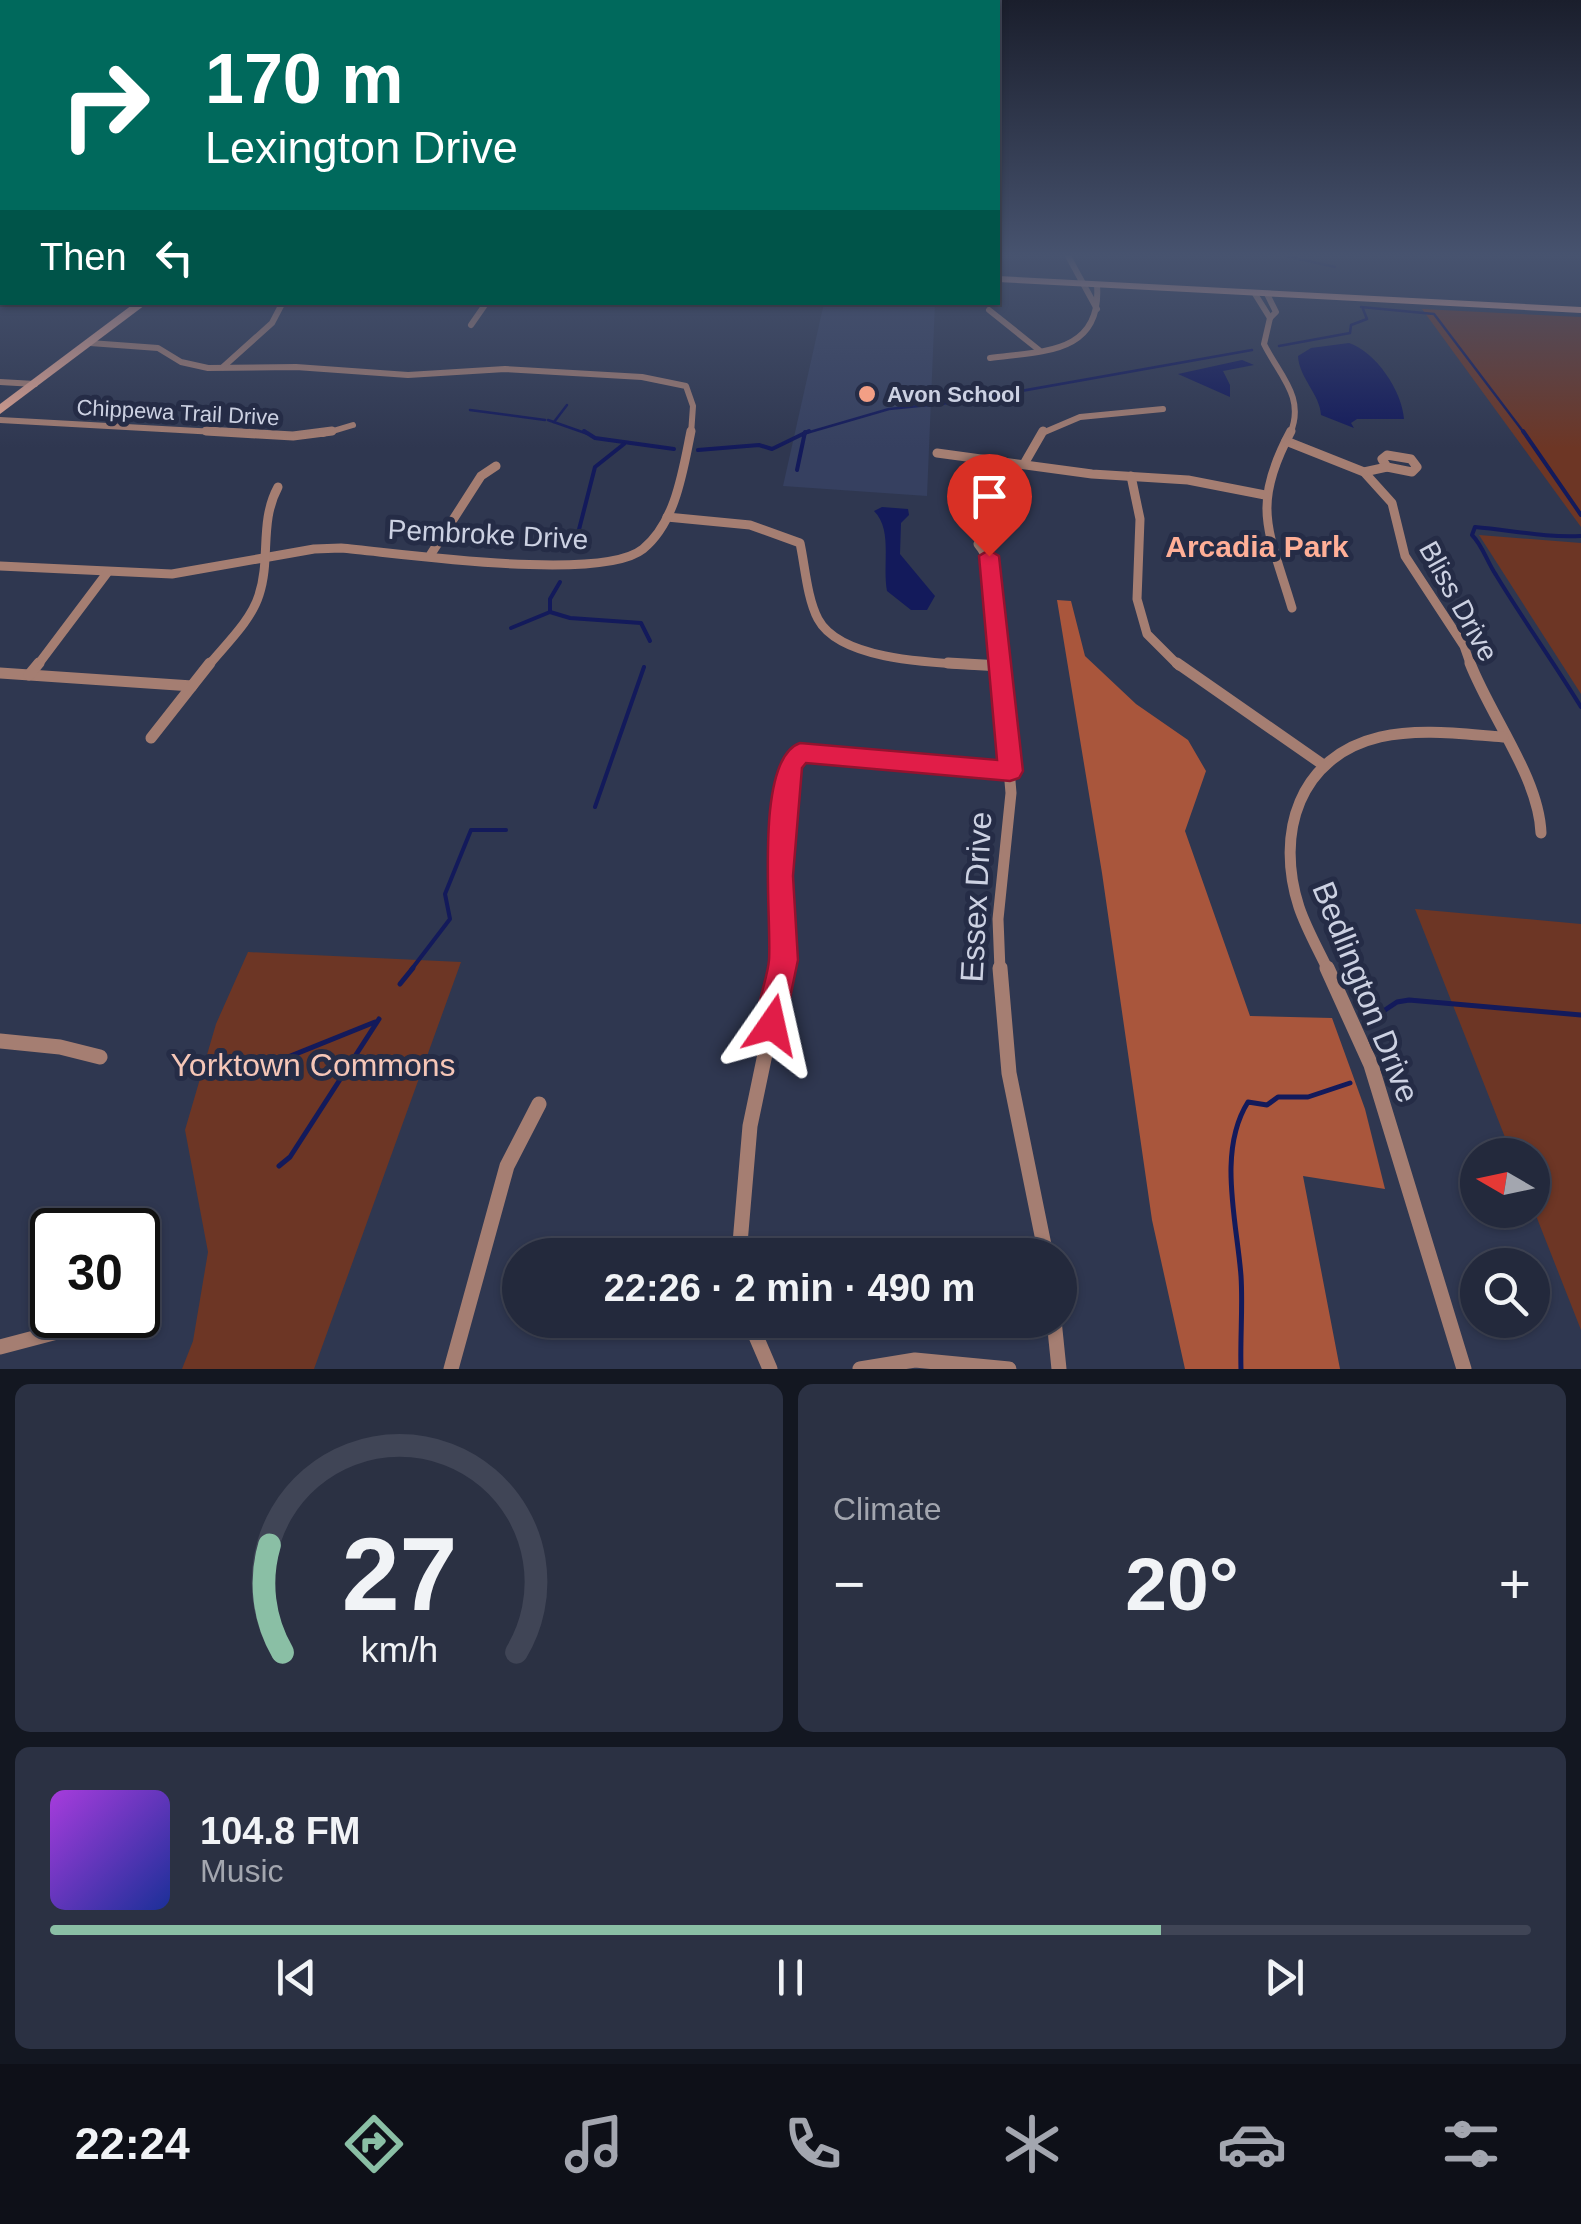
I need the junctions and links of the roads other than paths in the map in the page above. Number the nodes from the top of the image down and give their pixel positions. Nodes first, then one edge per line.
1 (120, 320) edge
2 (274, 320) edge
3 (475, 320) edge
4 (1001, 320) edge
5 (1097, 320) edge
6 (1270, 320) edge
7 (471, 325) dead end
8 (90, 343) junction
9 (1039, 350) junction
10 (990, 358) dead end
11 (222, 368) junction
12 (0, 382) edge
13 (34, 384) junction
14 (0, 410) edge
15 (1162, 410) dead end
16 (0, 420) edge
17 (352, 425) dead end
18 (1286, 442) junction
19 (937, 453) dead end
20 (1024, 464) junction
21 (496, 466) dead end
22 (1386, 468) dead end
23 (1364, 472) junction
24 (1131, 476) junction
25 (278, 487) dead end
26 (1264, 495) junction
27 (667, 517) junction
28 (978, 544) dead end
29 (431, 554) junction
30 (264, 558) junction
31 (0, 566) edge
32 (107, 573) junction
33 (1292, 608) dead end
34 (1001, 666) junction
35 (0, 674) edge
36 (29, 675) junction
37 (192, 686) junction
38 (151, 738) dead end
39 (1504, 738) junction
40 (1322, 764) junction
41 (1010, 771) junction
42 (1541, 834) dead end
43 (0, 1041) edge
44 (100, 1057) dead end
45 (539, 1104) dead end
46 (741, 1238) edge
47 (1042, 1238) edge
48 (34, 1338) edge
49 (757, 1338) edge
50 (1056, 1338) edge
51 (0, 1347) edge
52 (451, 1369) edge
53 (770, 1369) edge
54 (860, 1369) edge
55 (1009, 1369) edge
56 (1059, 1369) edge
57 (1464, 1369) edge

1 - 8 main road
2 - 11 street
3 - 7 street
4 - 9 street
5 - 9 street
6 - 18 street
8 - 11 street
8 - 13 main road
9 - 10 street
11 - 27 street
12 - 13 street
13 - 14 main road
15 - 20 street
16 - 17 street, Chippewa Trail Drive
18 - 23 street
18 - 26 street
19 - 20 street
20 - 24 street
21 - 29 street
22 - 23 street
23 - 39 street, Bliss Drive
24 - 26 street
24 - 40 street
25 - 30 street
26 - 33 street
27 - 29 street, Pembroke Drive
27 - 34 street
28 - 34 street, Essex Drive
29 - 30 street, Pembroke Drive
30 - 32 street, Pembroke Drive
30 - 37 street
31 - 32 street, Pembroke Drive
32 - 36 street
34 - 41 street, Essex Drive
35 - 36 street
36 - 37 street
37 - 38 street
39 - 40 street, Bedlington Drive
39 - 42 street, Bliss Drive
40 - 57 street, Bedlington Drive
41 - 46 street
41 - 47 street, Essex Drive
43 - 44 street
45 - 52 street
48 - 51 street
49 - 53 street
50 - 56 street
54 - 55 street

